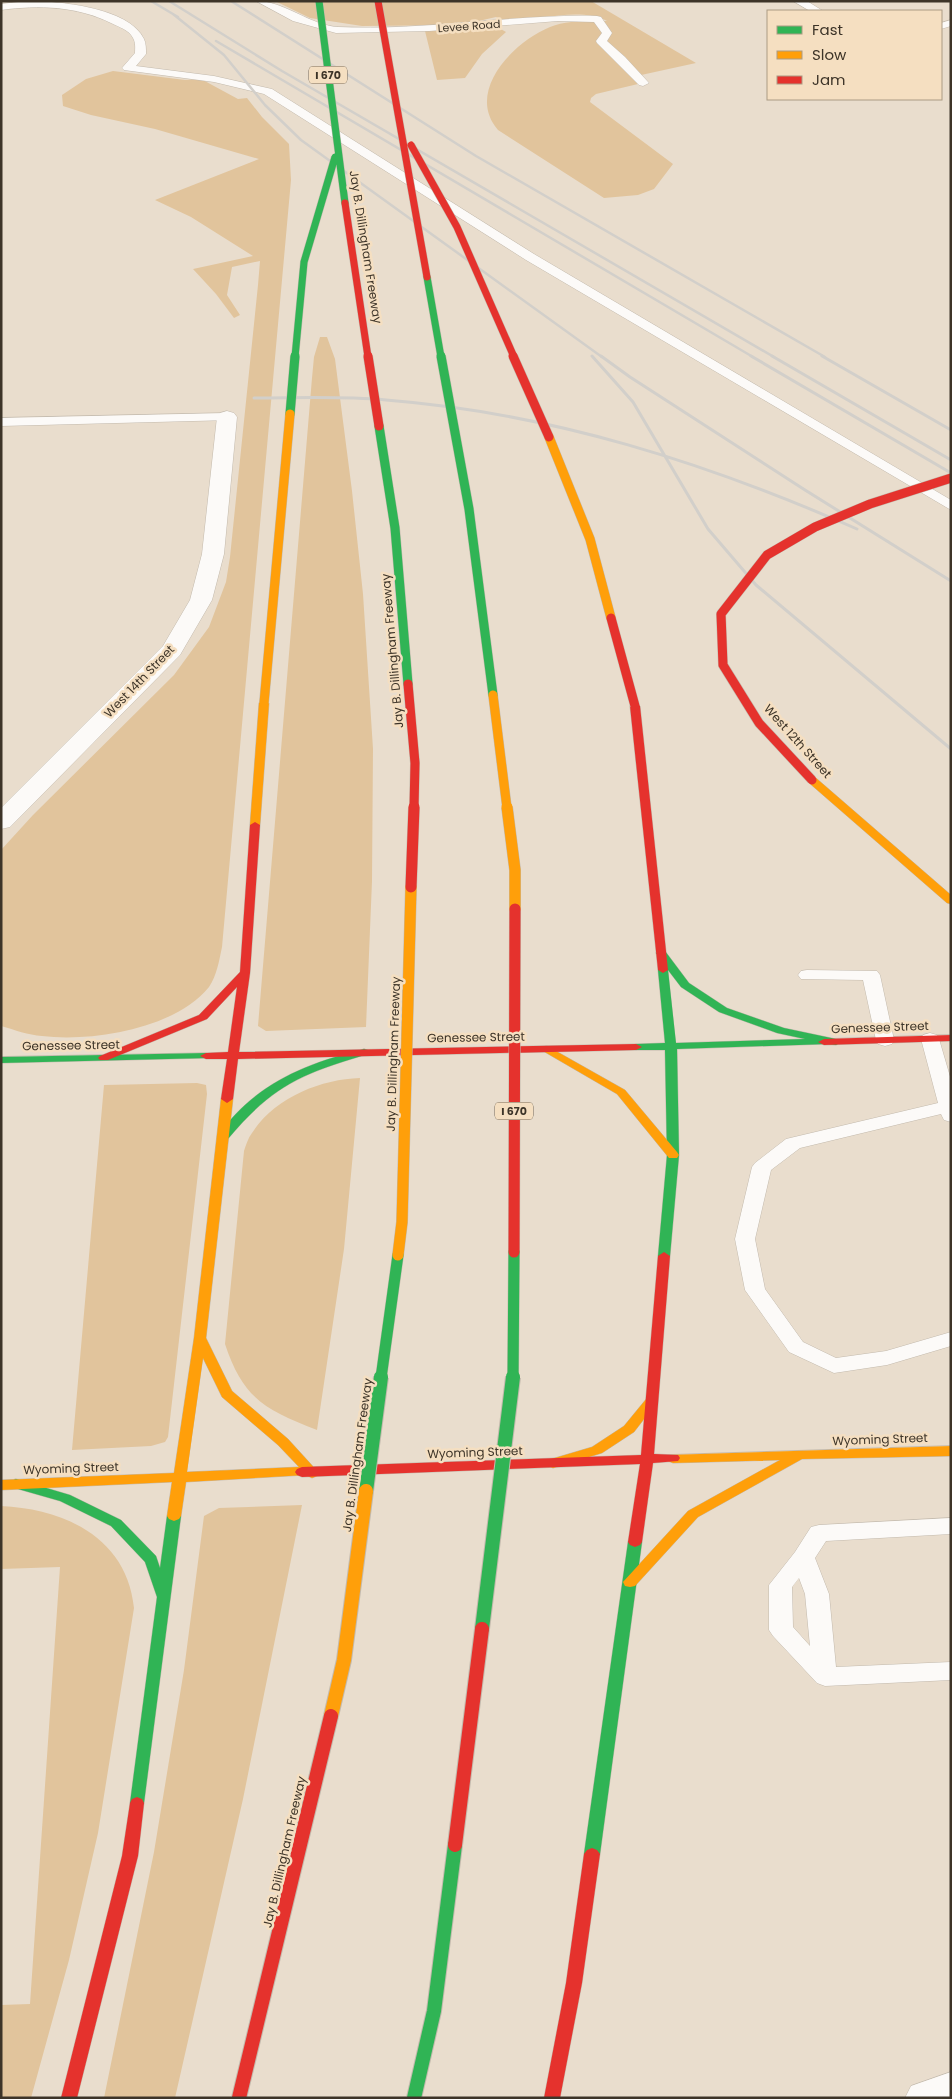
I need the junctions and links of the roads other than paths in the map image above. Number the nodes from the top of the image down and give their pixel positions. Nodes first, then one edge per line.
1 (261, 1) edge
2 (319, 1) edge
3 (378, 1) edge
4 (798, 1) edge
5 (1, 7) edge
6 (816, 10) edge
7 (643, 83) dead end
8 (400, 126) junction
9 (337, 148) junction
10 (227, 417) joint
11 (1, 422) edge
12 (951, 478) edge
13 (951, 506) edge
14 (1, 822) edge
15 (951, 901) edge
16 (660, 951) junction
17 (245, 973) junction
18 (807, 975) dead end
19 (951, 1025) edge
20 (951, 1038) edge
21 (930, 1039) junction
22 (885, 1040) junction
23 (836, 1042) junction
24 (671, 1046) junction
25 (547, 1049) junction
26 (364, 1052) junction
27 (232, 1055) junction
28 (104, 1058) junction
29 (1, 1060) edge
30 (950, 1109) edge
31 (223, 1137) junction
32 (673, 1155) junction
33 (200, 1338) junction
34 (951, 1339) edge
35 (652, 1401) junction
36 (951, 1451) edge
37 (798, 1456) junction
38 (647, 1458) junction
39 (553, 1463) junction
40 (312, 1473) junction
41 (179, 1478) junction
42 (16, 1484) junction
43 (1, 1485) edge
44 (951, 1526) edge
45 (803, 1558) junction
46 (630, 1582) junction
47 (163, 1601) junction
48 (951, 1671) edge
49 (825, 1677) junction
50 (951, 2089) edge
51 (69, 2098) edge
52 (239, 2098) edge
53 (414, 2098) edge
54 (552, 2098) edge
55 (924, 2098) edge

1 - 7 lane, Levee Road
2 - 9 main road, Jay B. Dillingham Freeway / I 670, bridge
3 - 8 main road, I 670, bridge
4 - 6 lane
5 - 13 lane
8 - 16 main road, bridge
8 - 53 main road, I 670, bridge
9 - 17 main road, bridge
9 - 52 main road, Jay B. Dillingham Freeway / I 670, bridge
10 - 11 lane
10 - 14 street, West 14th Street
12 - 15 main road, West 12th Street, bridge
16 - 23 main road
16 - 24 main road
17 - 27 main road
17 - 28 main road
18 - 22 lane
19 - 21 main road
20 - 21 main road, Genessee Street
21 - 22 main road, Genessee Street
21 - 30 lane
22 - 23 main road, Genessee Street
23 - 24 main road, Genessee Street
24 - 25 main road, Genessee Street
24 - 32 main road
25 - 26 main road, Genessee Street
25 - 32 main road
26 - 27 main road, Genessee Street
26 - 31 main road
27 - 28 main road, Genessee Street
27 - 31 main road
28 - 29 main road, Genessee Street
30 - 34 lane
31 - 33 main road
32 - 35 main road
33 - 40 main road
33 - 41 main road
35 - 38 main road
35 - 39 main road
36 - 37 main road, Wyoming Street
37 - 38 main road, Wyoming Street
37 - 46 main road
38 - 39 main road, Wyoming Street
38 - 46 main road
39 - 40 main road, Wyoming Street
40 - 41 main road, Wyoming Street
41 - 42 main road, Wyoming Street
41 - 47 main road
42 - 43 main road, Wyoming Street
42 - 47 main road
44 - 45 lane
45 - 49 lane
45 - 49 lane
46 - 54 main road
47 - 51 main road
48 - 49 lane
50 - 55 street

